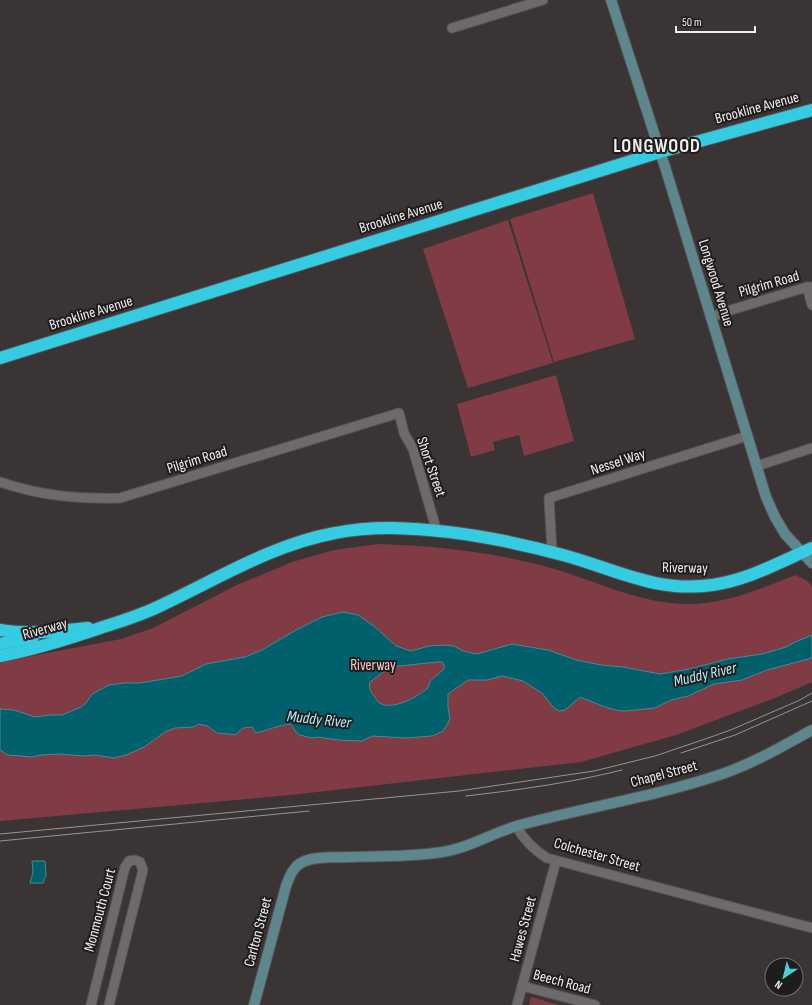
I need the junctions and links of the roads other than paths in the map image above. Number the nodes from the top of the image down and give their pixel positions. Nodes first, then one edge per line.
1 (543, 0) edge
2 (612, 0) edge
3 (452, 28) dead end
4 (812, 110) edge
5 (660, 152) junction
6 (809, 287) edge
7 (812, 305) edge
8 (711, 318) junction
9 (0, 358) edge
10 (399, 412) joint
11 (748, 436) junction
12 (812, 448) edge
13 (757, 466) junction
14 (0, 482) edge
15 (437, 532) junction
16 (807, 550) edge
17 (552, 552) junction
18 (812, 563) edge
19 (120, 622) junction
20 (0, 630) edge
21 (70, 630) junction
22 (0, 644) edge
23 (0, 656) edge
24 (812, 730) edge
25 (516, 826) junction
26 (556, 861) junction
27 (812, 928) edge
28 (522, 986) junction
29 (91, 1005) edge
30 (109, 1005) edge
31 (254, 1005) edge
32 (517, 1005) edge
33 (595, 1005) edge

1 - 3 street
2 - 5 main road, Longwood Avenue
4 - 5 highway, Brookline Avenue
5 - 8 main road, Longwood Avenue
5 - 9 highway, Brookline Avenue
6 - 7 street
6 - 8 street, Pilgrim Road
8 - 11 main road, Longwood Avenue
10 - 14 street, Pilgrim Road
10 - 15 street, Short Street
11 - 13 main road, Longwood Avenue
11 - 17 street, Nessel Way
12 - 13 street
13 - 16 main road, Longwood Avenue
15 - 17 highway, Riverway
15 - 19 highway, Riverway
16 - 17 highway, Riverway
16 - 18 main road, Longwood Avenue
19 - 21 highway, Riverway
19 - 23 highway, Riverway
20 - 21 highway, Riverway
21 - 22 highway
24 - 25 main road, Chapel Street
25 - 26 street, Colchester Street
25 - 31 main road, Carlton Street
26 - 27 street, Colchester Street
26 - 28 street, Hawes Street
28 - 32 street, Hawes Street
28 - 33 street, Beech Road
29 - 30 street, Monmouth Court

